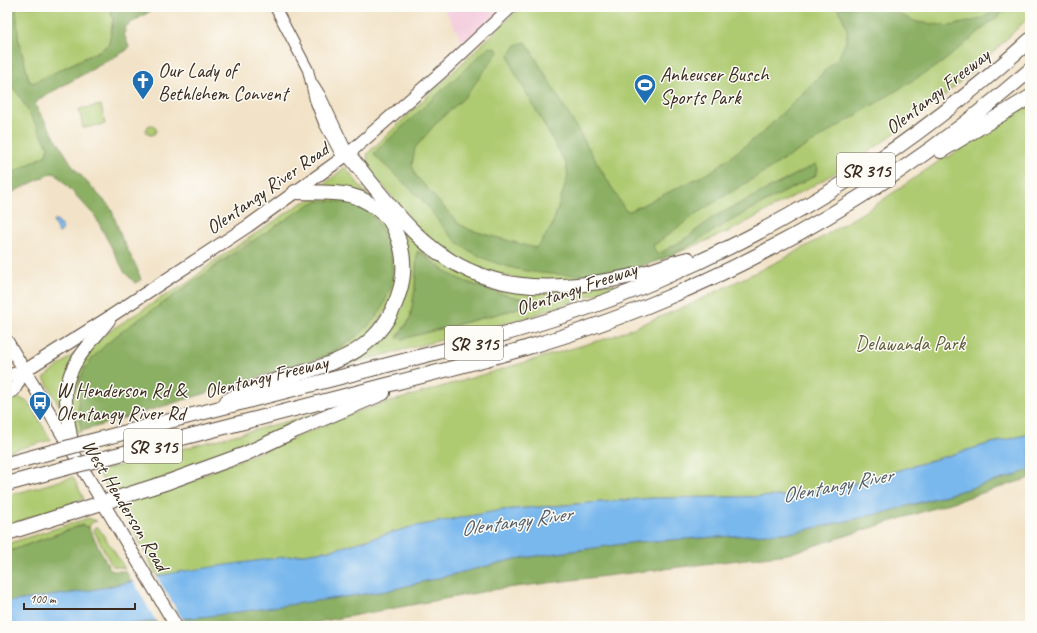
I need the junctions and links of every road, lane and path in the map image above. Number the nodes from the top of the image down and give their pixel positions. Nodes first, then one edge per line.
1 (275, 7) edge
2 (510, 7) edge
3 (1030, 30) edge
4 (1030, 40) edge
5 (1030, 70) edge
6 (991, 76) junction
7 (1030, 97) edge
8 (346, 156) junction
9 (883, 182) junction
10 (295, 192) junction
11 (398, 236) junction
12 (731, 247) junction
13 (114, 314) junction
14 (7, 341) edge
15 (24, 371) junction
16 (7, 376) edge
17 (422, 377) junction
18 (7, 394) edge
19 (208, 411) junction
20 (73, 453) junction
21 (7, 464) edge
22 (7, 484) edge
23 (103, 503) junction
24 (7, 533) edge
25 (176, 626) edge

1 - 8 street
2 - 8 main road, Olentangy River Road
3 - 6 highway
4 - 6 highway, Olentangy Freeway / SR 315
5 - 9 highway, Olentangy Freeway / SR 315
6 - 12 highway, Olentangy Freeway / SR 315
7 - 9 highway
8 - 10 main road, Olentangy River Road
8 - 11 highway
8 - 12 highway
9 - 17 highway, Olentangy Freeway / SR 315
10 - 11 highway
10 - 13 main road, Olentangy River Road
11 - 19 highway
12 - 19 highway, Olentangy Freeway / SR 315
13 - 15 main road, Olentangy River Road
13 - 20 main road
14 - 15 main road, West Henderson Road
15 - 16 main road, Olentangy River Road
15 - 18 main road, Olentangy River Road
15 - 20 main road, West Henderson Road
17 - 22 highway, Olentangy Freeway / SR 315, bridge
17 - 23 highway
19 - 21 highway, Olentangy Freeway / SR 315, bridge
20 - 23 main road, West Henderson Road
23 - 24 highway
23 - 25 main road, West Henderson Road

